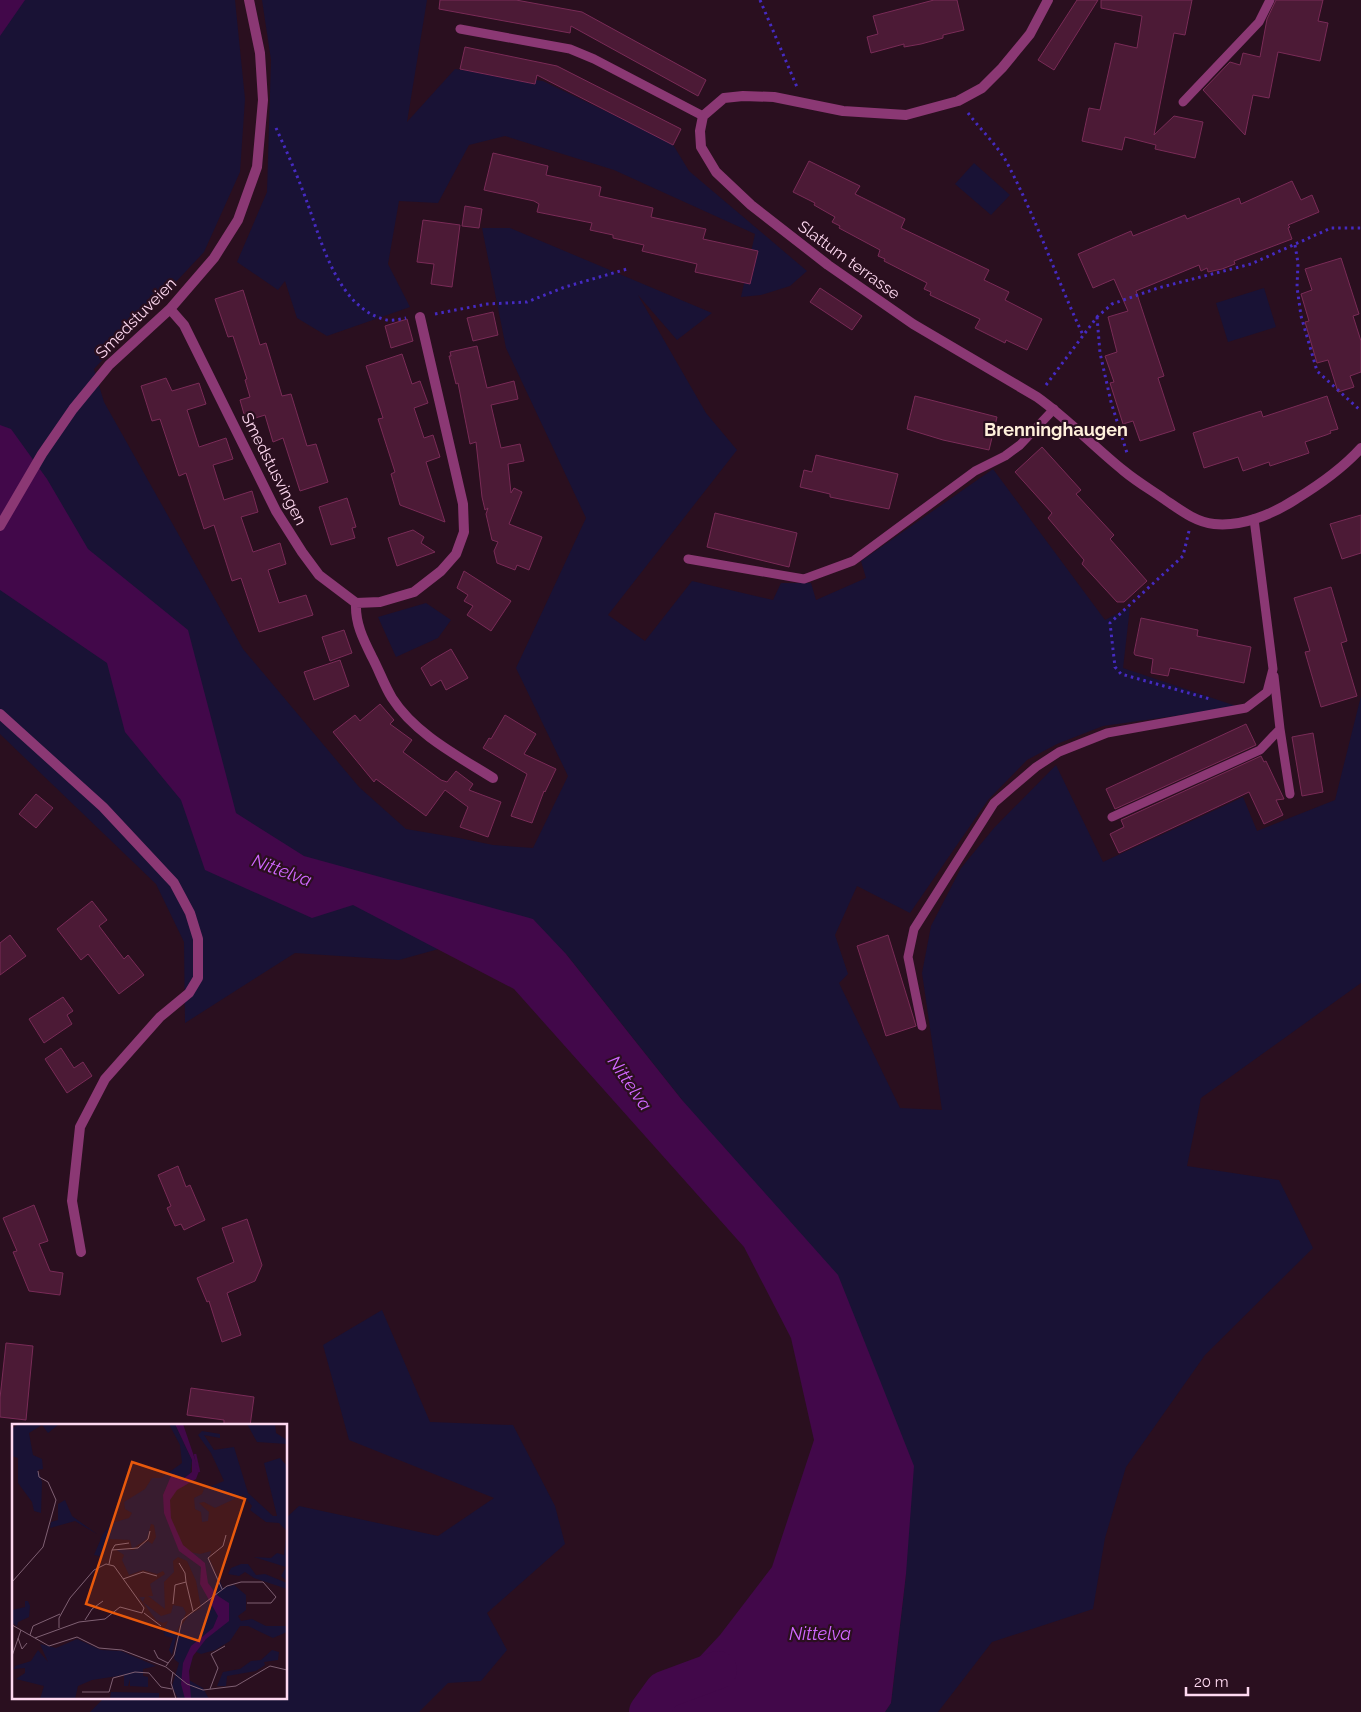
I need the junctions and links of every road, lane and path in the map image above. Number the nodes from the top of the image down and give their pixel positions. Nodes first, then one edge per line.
1 (249, 0) edge
2 (760, 0) edge
3 (1048, 0) edge
4 (1270, 0) edge
5 (460, 29) dead end
6 (264, 100) junction
7 (958, 101) junction
8 (1183, 102) dead end
9 (804, 103) junction
10 (703, 116) junction
11 (1361, 228) edge
12 (1294, 245) junction
13 (627, 268) dead end
14 (170, 309) junction
15 (420, 317) junction
16 (1096, 317) junction
17 (1084, 335) junction
18 (1037, 397) junction
19 (1054, 409) junction
20 (1361, 411) edge
21 (1361, 448) edge
22 (1124, 471) junction
23 (1192, 518) junction
24 (1254, 519) junction
25 (0, 526) edge
26 (688, 559) dead end
27 (356, 603) junction
28 (1273, 669) junction
29 (1217, 700) dead end
30 (0, 714) edge
31 (1280, 729) junction
32 (493, 778) dead end
33 (1290, 794) dead end
34 (1112, 817) dead end
35 (922, 1026) dead end
36 (81, 1252) dead end

1 - 6 street, Smedstuveien
2 - 9 path
3 - 7 street
4 - 8 lane
5 - 10 lane
6 - 14 street, Smedstuveien
6 - 15 path
7 - 9 street
7 - 17 path
9 - 10 street
10 - 18 street, Slattum terrasse
11 - 12 path
12 - 16 path
12 - 20 path
13 - 15 path
14 - 25 street, Smedstuveien
14 - 27 street, Smedstusvingen
15 - 27 street
16 - 17 path
16 - 22 path
17 - 18 path
18 - 19 street, Slattum terrasse
19 - 22 street, Slattum terrasse
19 - 26 lane
21 - 24 street, Slattum terrasse
22 - 23 street, Slattum terrasse
23 - 24 street, Slattum terrasse
23 - 29 path
24 - 28 lane
27 - 32 street
28 - 31 lane
28 - 35 lane
30 - 36 street
31 - 33 lane
31 - 34 lane

